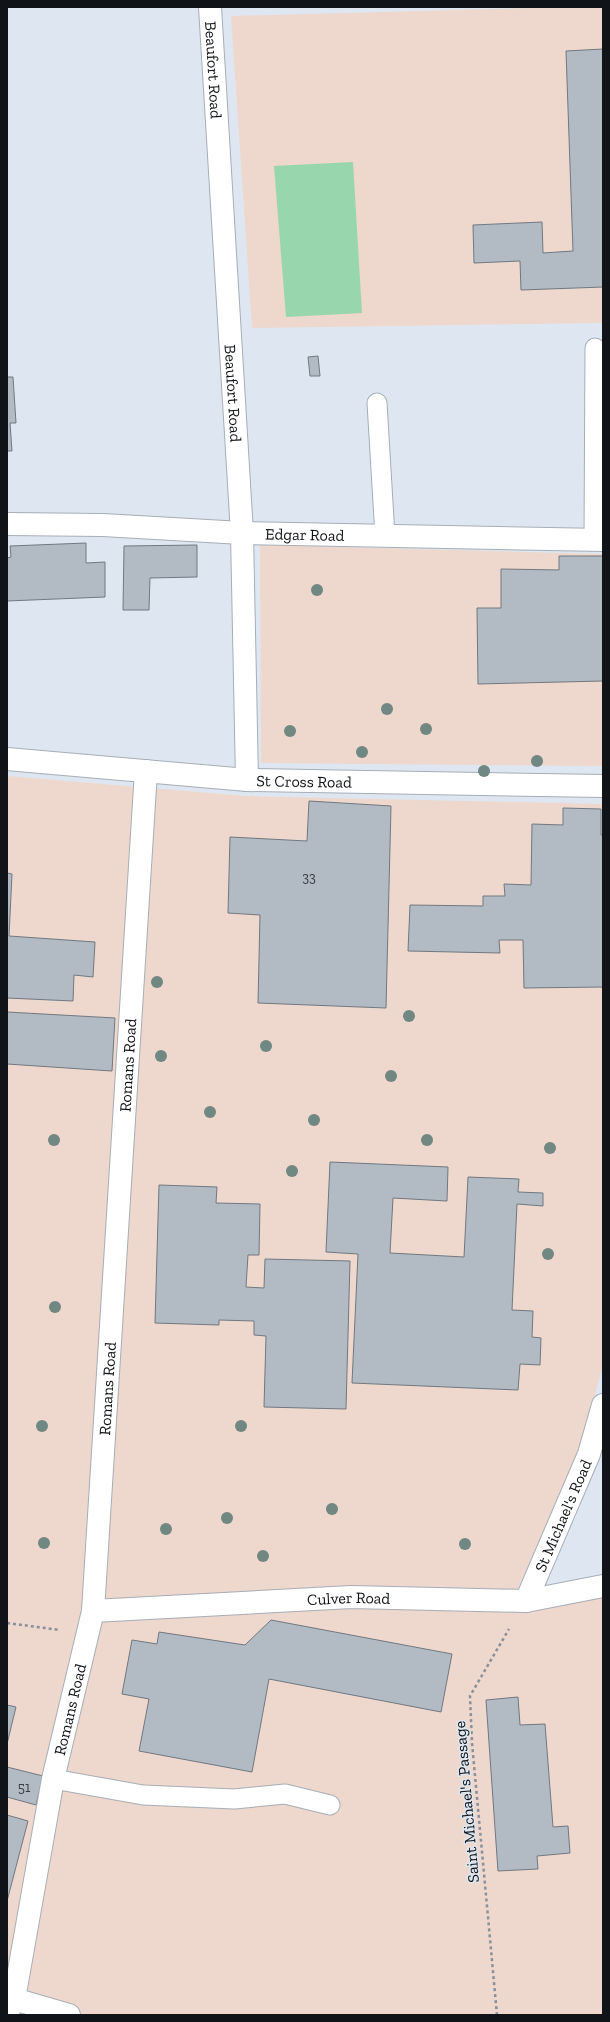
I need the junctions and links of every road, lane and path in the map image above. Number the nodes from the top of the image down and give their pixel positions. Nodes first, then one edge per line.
1 (210, 7) edge
2 (595, 348) dead end
3 (377, 403) dead end
4 (7, 524) edge
5 (242, 533) junction
6 (385, 536) junction
7 (598, 540) edge
8 (7, 760) edge
9 (146, 771) junction
10 (247, 780) junction
11 (603, 786) edge
12 (603, 1405) edge
13 (603, 1586) edge
14 (526, 1601) junction
15 (93, 1611) junction
16 (7, 1623) edge
17 (88, 1634) junction
18 (53, 1778) junction
19 (330, 1805) dead end
20 (10, 2004) edge
21 (69, 2015) edge
22 (496, 2015) edge

1 - 5 street, Beaufort Road
2 - 7 lane
3 - 6 lane
4 - 5 street, Edgar Road
5 - 6 street, Edgar Road
5 - 10 street, Beaufort Road
6 - 7 street, Edgar Road
8 - 9 street, St Cross Road
9 - 10 street, St Cross Road
9 - 15 street, Romans Road
10 - 11 street, St Cross Road
12 - 14 street, St Michael's Road
13 - 14 street, Culver Road
14 - 15 street, Culver Road
14 - 22 path, Saint Michael's Passage
15 - 17 street, Romans Road
16 - 17 path
17 - 18 street, Romans Road
18 - 19 lane
18 - 20 street, Romans Road
20 - 21 street

